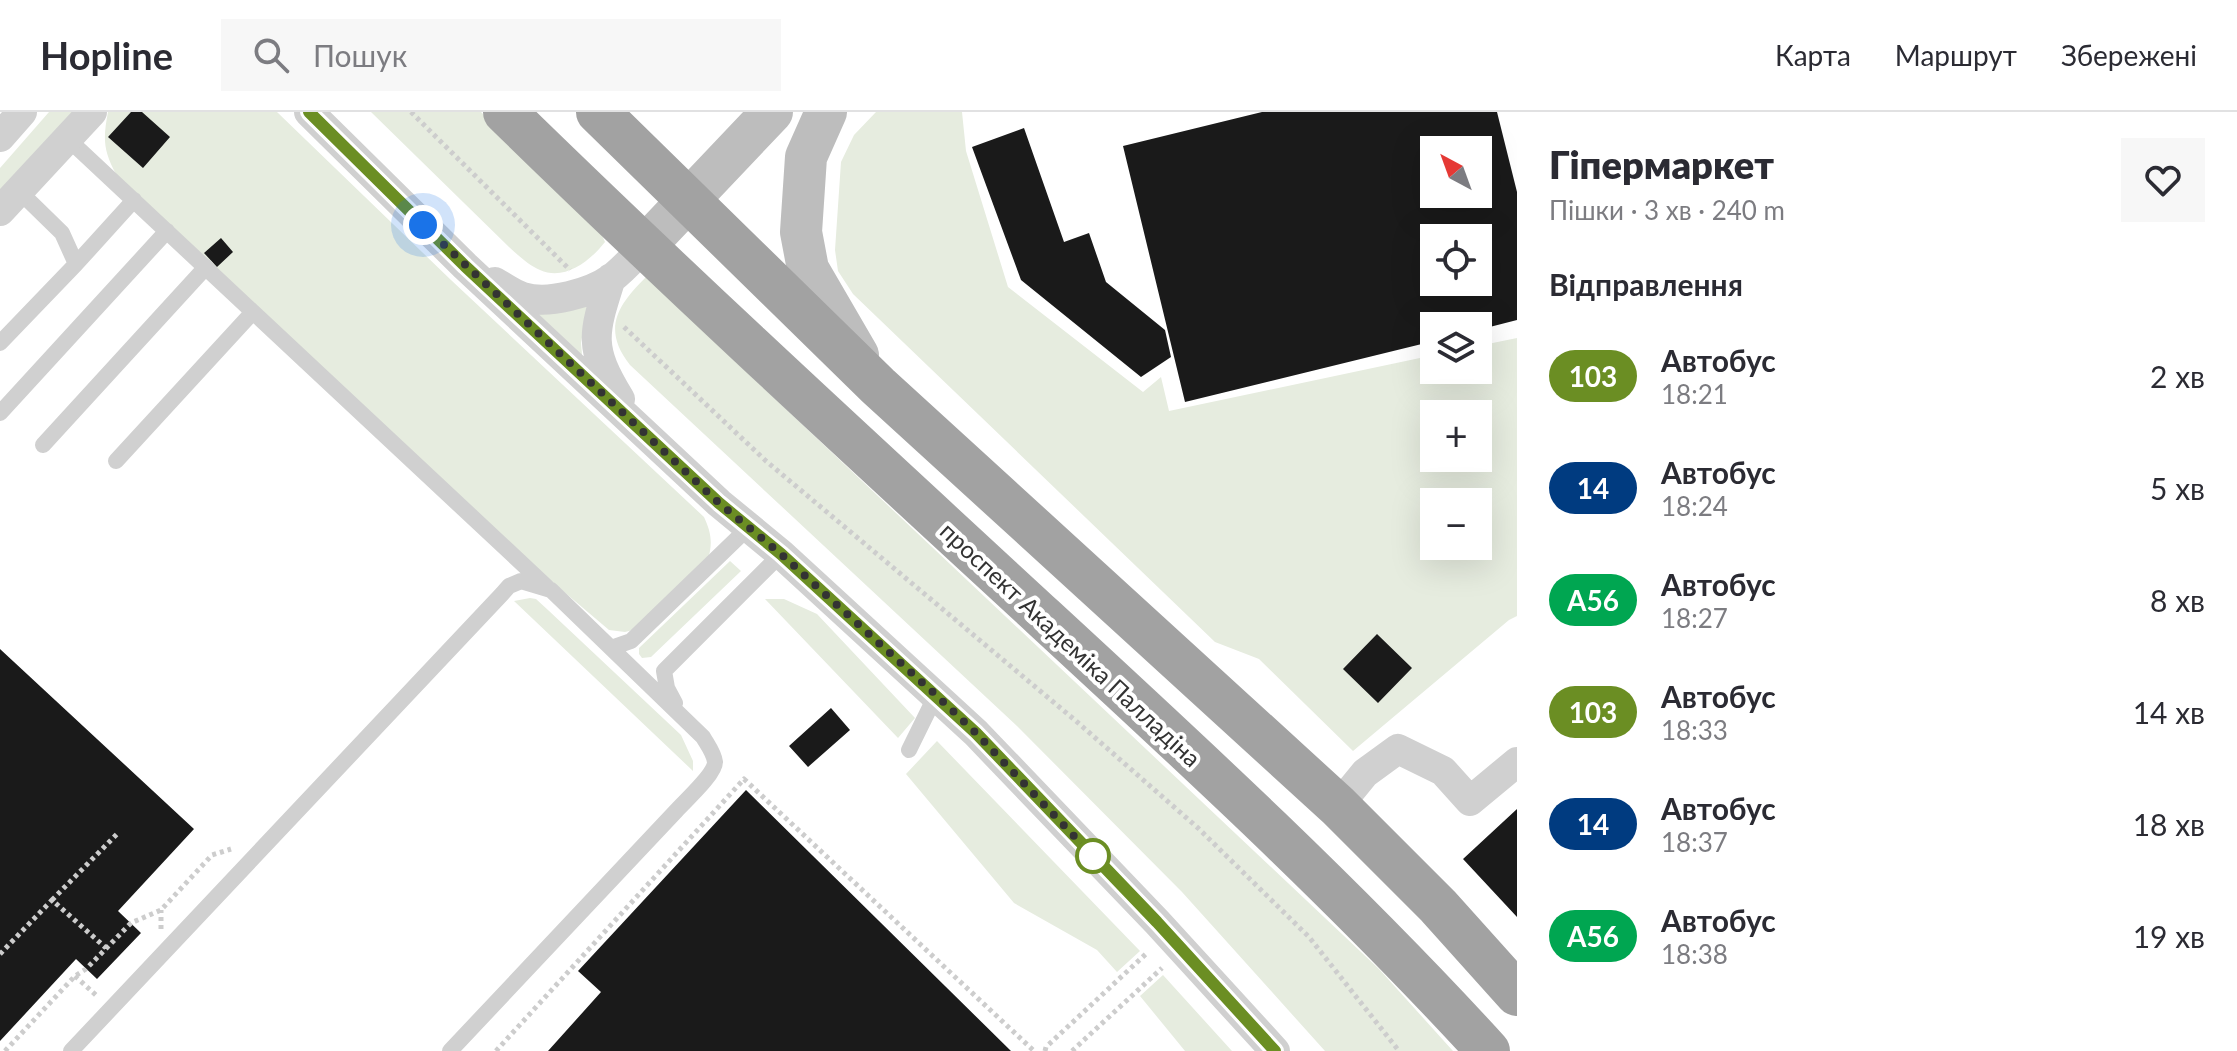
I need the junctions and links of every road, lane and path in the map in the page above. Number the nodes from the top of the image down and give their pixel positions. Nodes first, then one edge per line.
1 (22, 112) edge
2 (92, 112) edge
3 (309, 112) edge
4 (411, 112) edge
5 (505, 112) edge
6 (598, 112) edge
7 (772, 112) edge
8 (826, 112) edge
9 (0, 137) edge
10 (68, 139) junction
11 (134, 200) junction
12 (9, 201) edge
13 (688, 201) junction
14 (167, 231) junction
15 (644, 247) junction
16 (76, 264) junction
17 (465, 266) junction
18 (206, 267) junction
19 (601, 291) junction
20 (253, 312) junction
21 (0, 343) edge
22 (878, 386) junction
23 (0, 413) edge
24 (635, 424) junction
25 (43, 445) dead end
26 (116, 461) dead end
27 (749, 527) junction
28 (781, 554) junction
29 (551, 590) junction
30 (611, 648) junction
31 (936, 695) junction
32 (681, 715) junction
33 (909, 750) dead end
34 (1517, 762) edge
35 (1338, 806) junction
36 (117, 834) dead end
37 (52, 900) junction
38 (131, 923) dead end
39 (106, 948) junction
40 (1148, 952) dead end
41 (0, 954) edge
42 (1162, 968) dead end
43 (1517, 994) edge
44 (5, 1051) edge
45 (71, 1051) edge
46 (450, 1051) edge
47 (496, 1051) edge
48 (1034, 1051) edge
49 (1045, 1051) edge
50 (1072, 1051) edge
51 (1275, 1051) edge
52 (1399, 1051) edge
53 (1488, 1051) edge

1 - 9 street
2 - 10 street
3 - 17 street
4 - 19 path
5 - 15 highway, проспект Академіка Палладіна
6 - 13 highway
7 - 13 main road
8 - 22 main road
10 - 11 lane
10 - 12 street
11 - 14 lane
11 - 16 lane
12 - 16 lane
13 - 15 main road
13 - 22 highway
14 - 18 lane
14 - 23 lane
15 - 19 street
15 - 53 highway, проспект Академіка Палладіна
16 - 21 lane
17 - 19 street
17 - 24 street
18 - 20 lane
18 - 25 lane
19 - 24 street
19 - 52 path
20 - 26 lane
20 - 29 lane
22 - 35 highway
24 - 27 street
27 - 28 street
27 - 30 lane
28 - 31 street
28 - 32 lane
29 - 30 lane
29 - 45 lane
30 - 32 lane
31 - 33 lane
31 - 51 street
32 - 46 lane
34 - 35 street
35 - 43 highway
36 - 37 path
37 - 39 path
37 - 41 path
38 - 39 path
39 - 44 path
40 - 49 path
42 - 50 path
47 - 48 path

